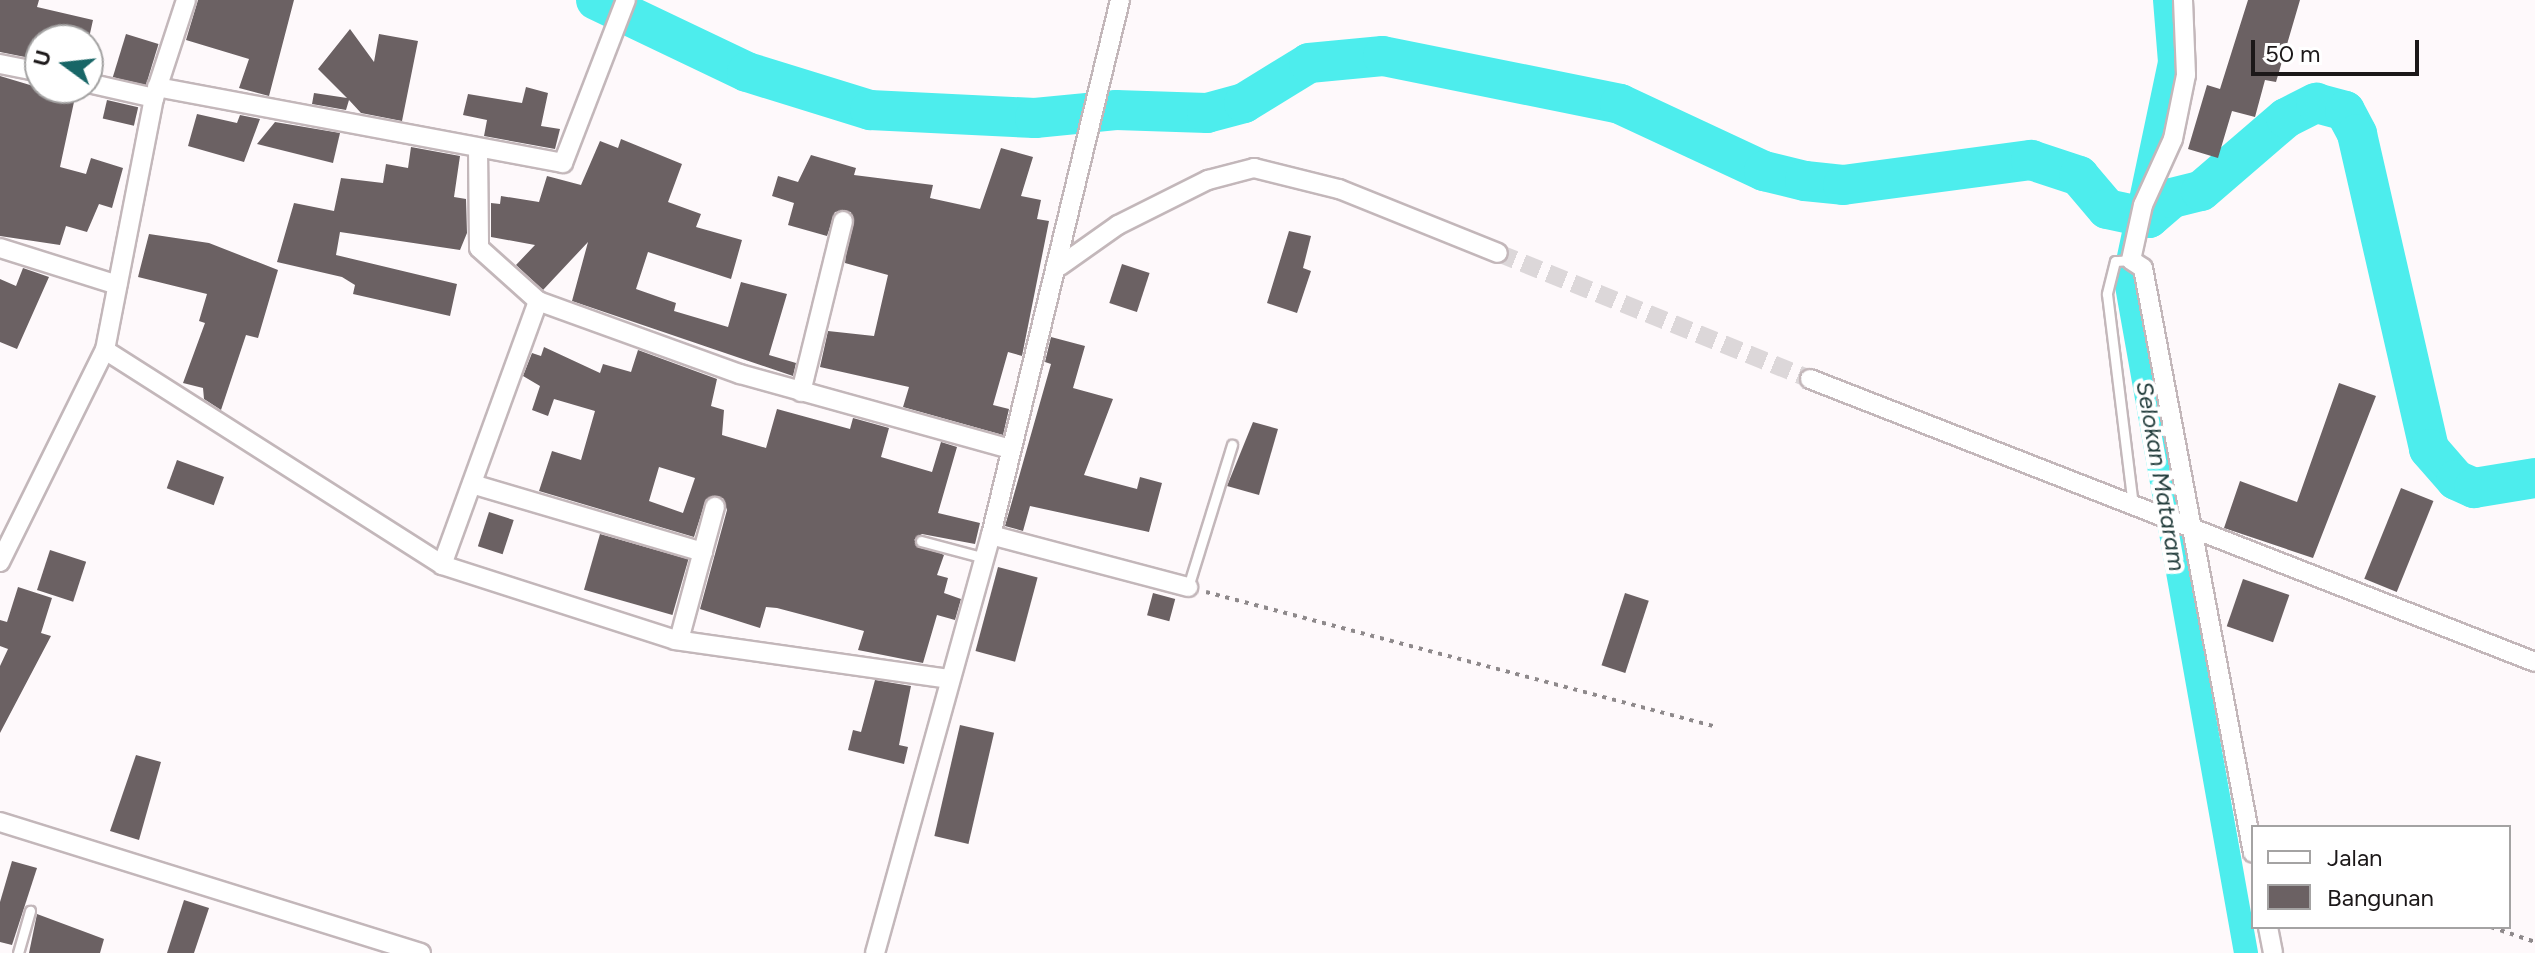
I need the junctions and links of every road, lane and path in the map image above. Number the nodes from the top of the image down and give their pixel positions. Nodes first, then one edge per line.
1 (186, 0) edge
2 (626, 0) edge
3 (1120, 0) edge
4 (2183, 0) edge
5 (0, 64) edge
6 (24, 69) edge
7 (104, 85) edge
8 (156, 93) junction
9 (478, 148) junction
10 (843, 221) dead end
11 (0, 248) edge
12 (1498, 253) tunnel mouth
13 (2129, 263) junction
14 (1060, 266) junction
15 (117, 285) junction
16 (538, 301) junction
17 (105, 350) junction
18 (1810, 379) tunnel mouth
19 (801, 392) junction
20 (1232, 445) dead end
21 (1010, 449) junction
22 (472, 484) junction
23 (715, 507) dead end
24 (2133, 507) junction
25 (2184, 524) junction
26 (991, 535) junction
27 (921, 541) dead end
28 (703, 552) junction
29 (985, 558) junction
30 (0, 562) edge
31 (442, 565) junction
32 (1188, 587) junction
33 (679, 640) junction
34 (2535, 662) edge
35 (950, 679) junction
36 (1717, 727) dead end
37 (0, 822) edge
38 (2251, 843) edge
39 (30, 911) dead end
40 (2268, 929) edge
41 (2497, 929) edge
42 (2535, 942) edge
43 (18, 953) edge
44 (421, 953) edge
45 (875, 953) edge
46 (2273, 953) edge

1 - 8 street
2 - 9 street
3 - 14 street
4 - 13 street
5 - 6 street
7 - 8 street
8 - 9 street
8 - 15 street
9 - 16 street
10 - 19 street
11 - 15 street
12 - 14 street
13 - 24 lane
13 - 25 street
14 - 21 street
15 - 17 street
16 - 19 street
16 - 22 street
17 - 30 street
17 - 31 street
18 - 24 street
19 - 21 street
20 - 32 lane
21 - 26 street
22 - 28 street
22 - 31 street
23 - 28 street
24 - 25 street
25 - 34 street
25 - 38 street
26 - 29 street
26 - 32 street
27 - 29 lane
28 - 33 street
29 - 35 street
31 - 33 street
32 - 36 path
33 - 35 street
35 - 45 street
37 - 44 street
39 - 43 lane
40 - 46 street
41 - 42 path

